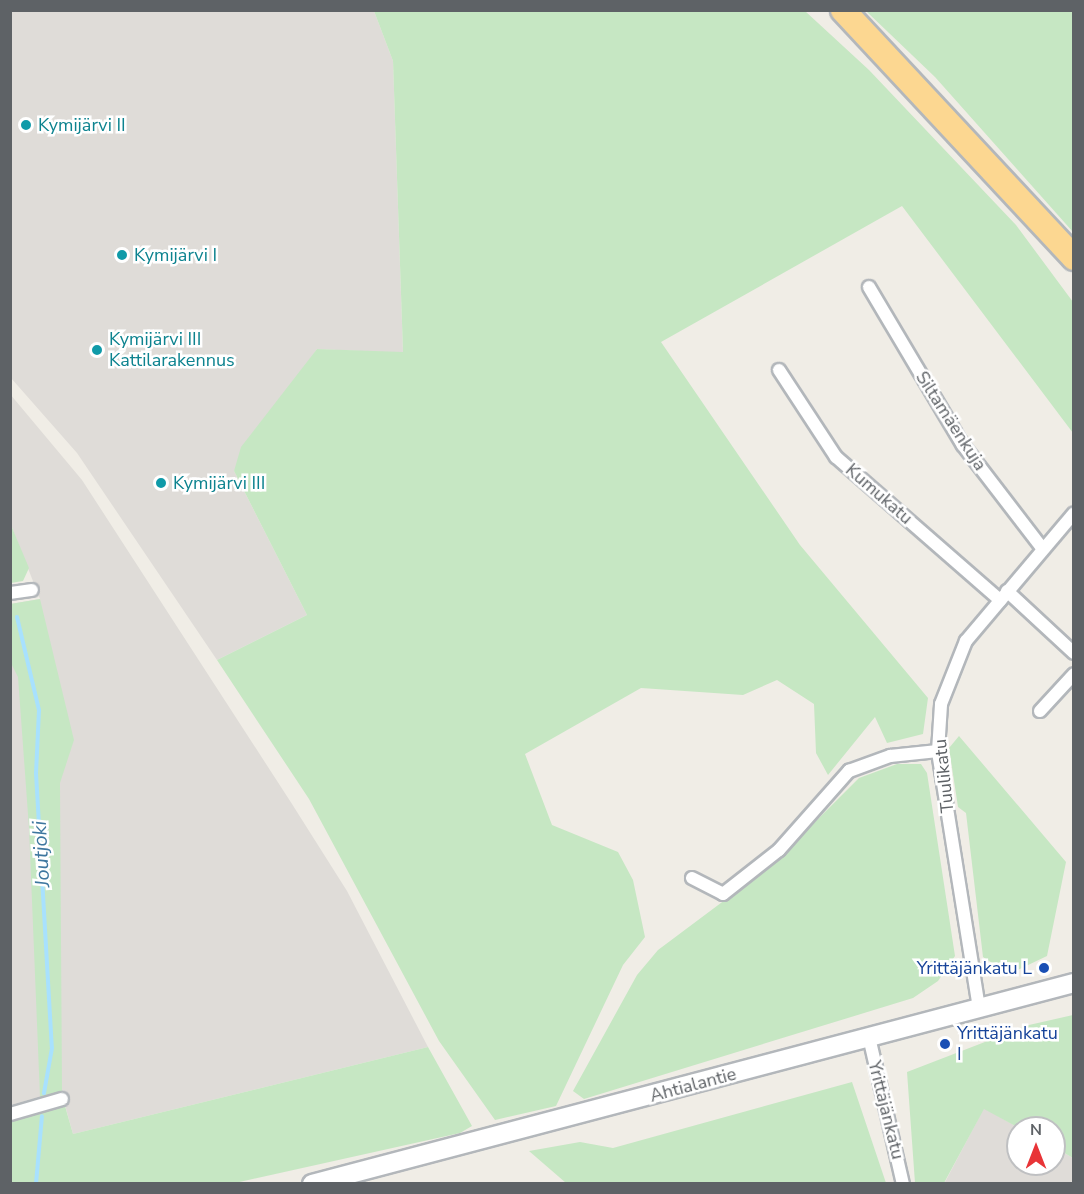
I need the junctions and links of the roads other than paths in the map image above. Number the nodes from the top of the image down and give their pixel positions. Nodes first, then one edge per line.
1 (843, 10) edge
2 (1022, 203) junction
3 (1074, 258) edge
4 (1074, 271) edge
5 (869, 287) dead end
6 (779, 370) dead end
7 (1074, 513) edge
8 (1042, 548) junction
9 (32, 590) dead end
10 (10, 593) edge
11 (1003, 595) junction
12 (1074, 652) edge
13 (1074, 674) edge
14 (1040, 711) dead end
15 (938, 751) junction
16 (692, 878) dead end
17 (1074, 983) edge
18 (979, 1008) junction
19 (868, 1037) junction
20 (62, 1099) dead end
21 (10, 1114) edge
22 (312, 1184) edge
23 (903, 1184) edge

1 - 2 highway
2 - 3 highway
2 - 4 highway
5 - 8 street, Siltamäenkuja
6 - 11 street, Kumukatu
7 - 8 street, Tuulikatu
8 - 11 street, Tuulikatu
9 - 10 street
11 - 12 street, Kumukatu
11 - 15 street, Tuulikatu
13 - 14 street
15 - 16 street
15 - 18 street, Tuulikatu
17 - 18 main road, Ahtialantie
18 - 19 main road, Ahtialantie
19 - 22 main road, Ahtialantie
19 - 23 street, Yrittäjänkatu
20 - 21 street

